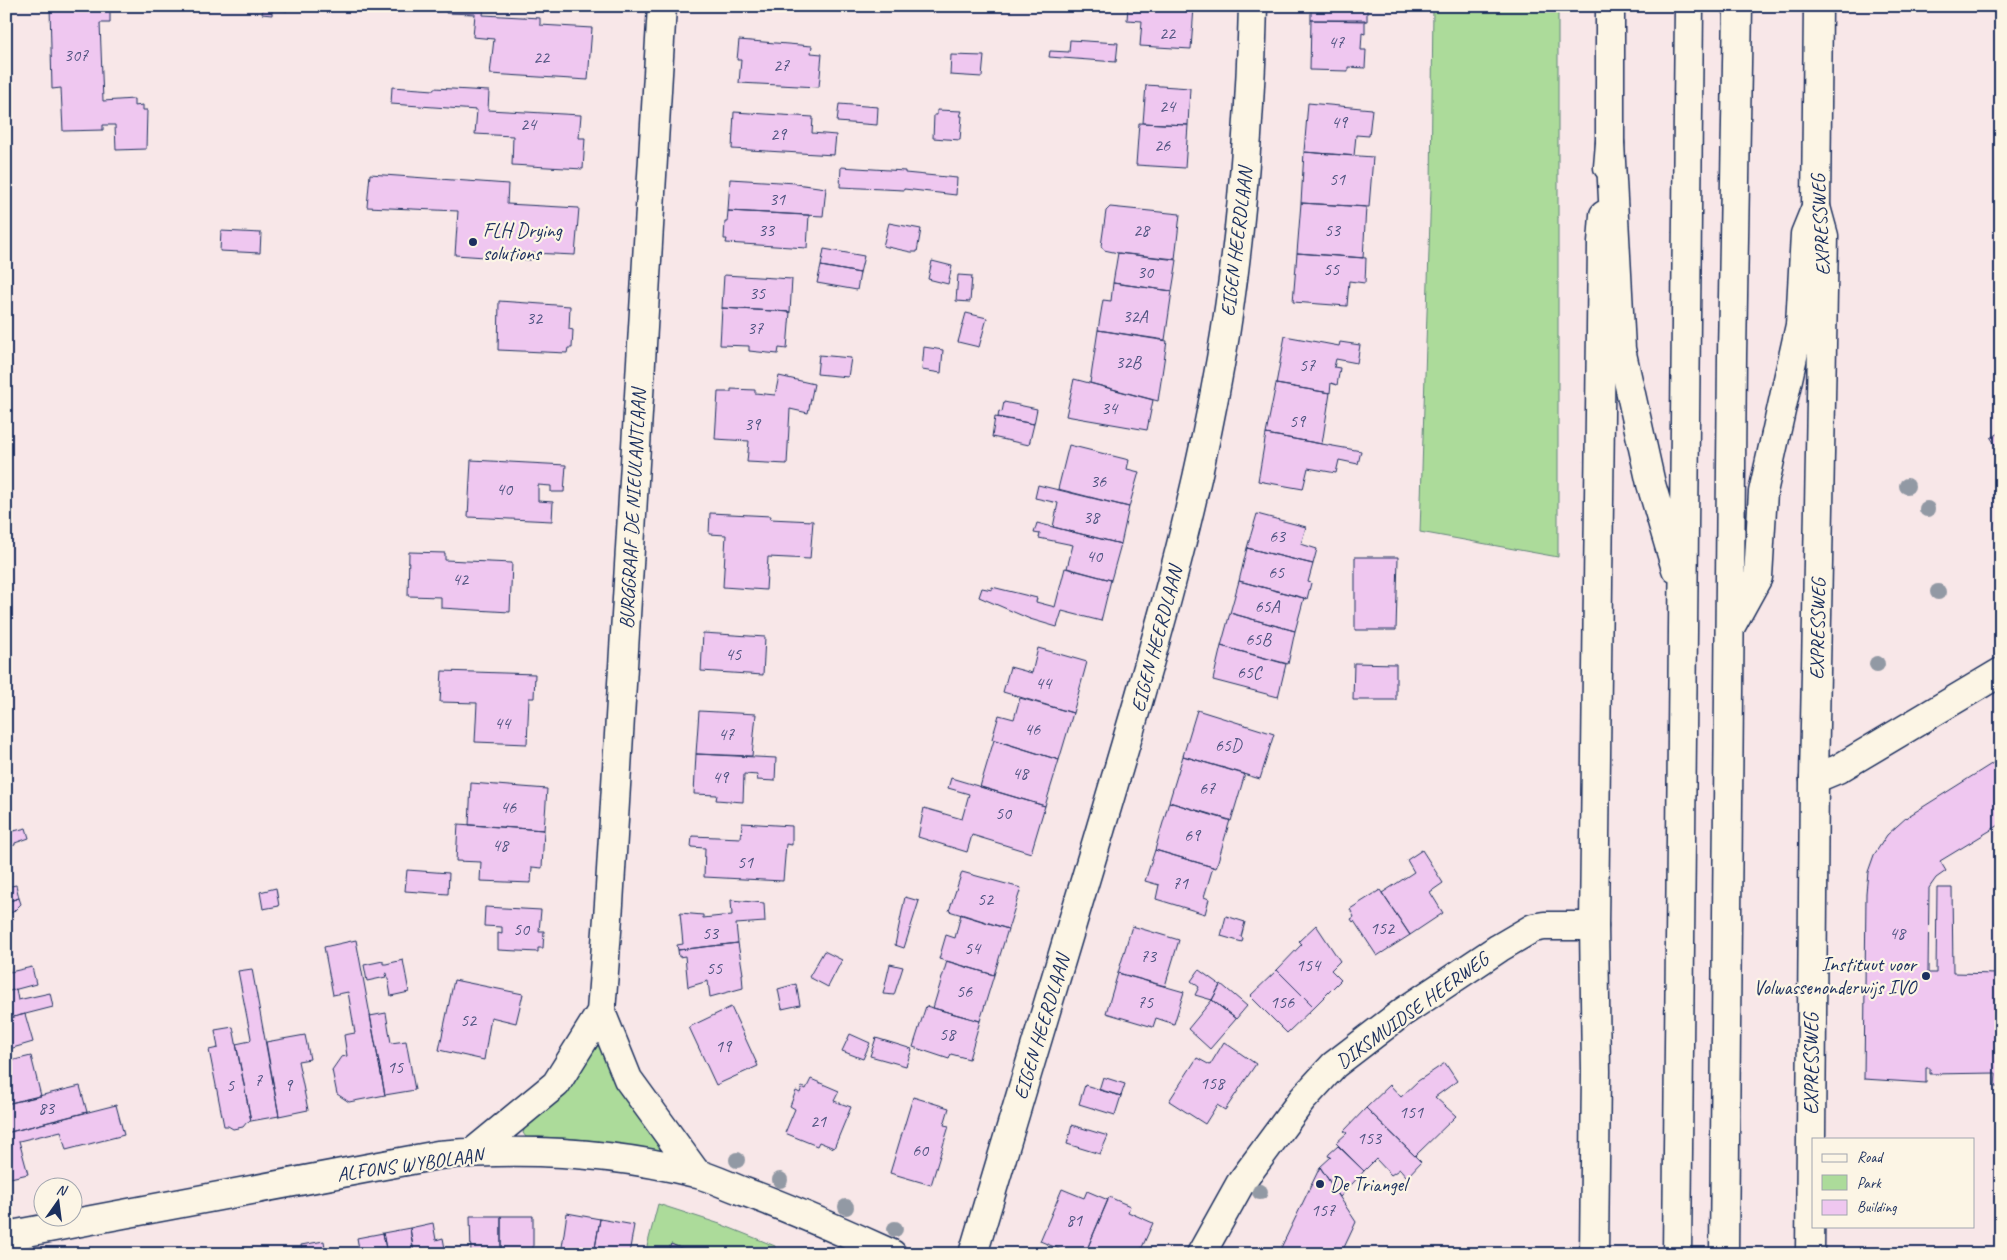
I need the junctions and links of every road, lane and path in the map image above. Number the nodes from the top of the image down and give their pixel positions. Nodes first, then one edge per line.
1 (662, 6) edge
2 (1253, 6) edge
3 (1610, 6) edge
4 (1689, 6) edge
5 (1738, 6) edge
6 (1818, 6) edge
7 (1610, 143) junction
8 (1816, 207) junction
9 (1685, 597) junction
10 (1730, 629) junction
11 (2001, 672) edge
12 (1814, 779) junction
13 (1594, 926) junction
14 (601, 1012) junction
15 (472, 1153) junction
16 (697, 1174) junction
17 (6, 1236) edge
18 (892, 1254) edge
19 (973, 1254) edge
20 (1201, 1254) edge
21 (1594, 1254) edge
22 (1677, 1254) edge
23 (1724, 1254) edge
24 (1810, 1254) edge

1 - 14 main road, BURGGRAAF DE NIEULANTLAAN
2 - 19 main road, EIGEN HEERDLAAN
3 - 7 main road
4 - 9 main road
5 - 10 main road
6 - 8 main road, EXPRESSWEG
7 - 9 main road
7 - 13 main road
8 - 10 main road
8 - 12 main road, EXPRESSWEG
9 - 22 main road
10 - 23 main road
11 - 12 main road
12 - 24 main road, EXPRESSWEG
13 - 20 main road, DIKSMUIDSE HEERWEG
13 - 21 main road
14 - 15 main road, BURGGRAAF DE NIEULANTLAAN
14 - 16 main road, BURGGRAAF DE NIEULANTLAAN
15 - 16 main road, ALFONS WYBOLAAN
15 - 17 main road, ALFONS WYBOLAAN
16 - 18 main road, ALFONS WYBOLAAN

